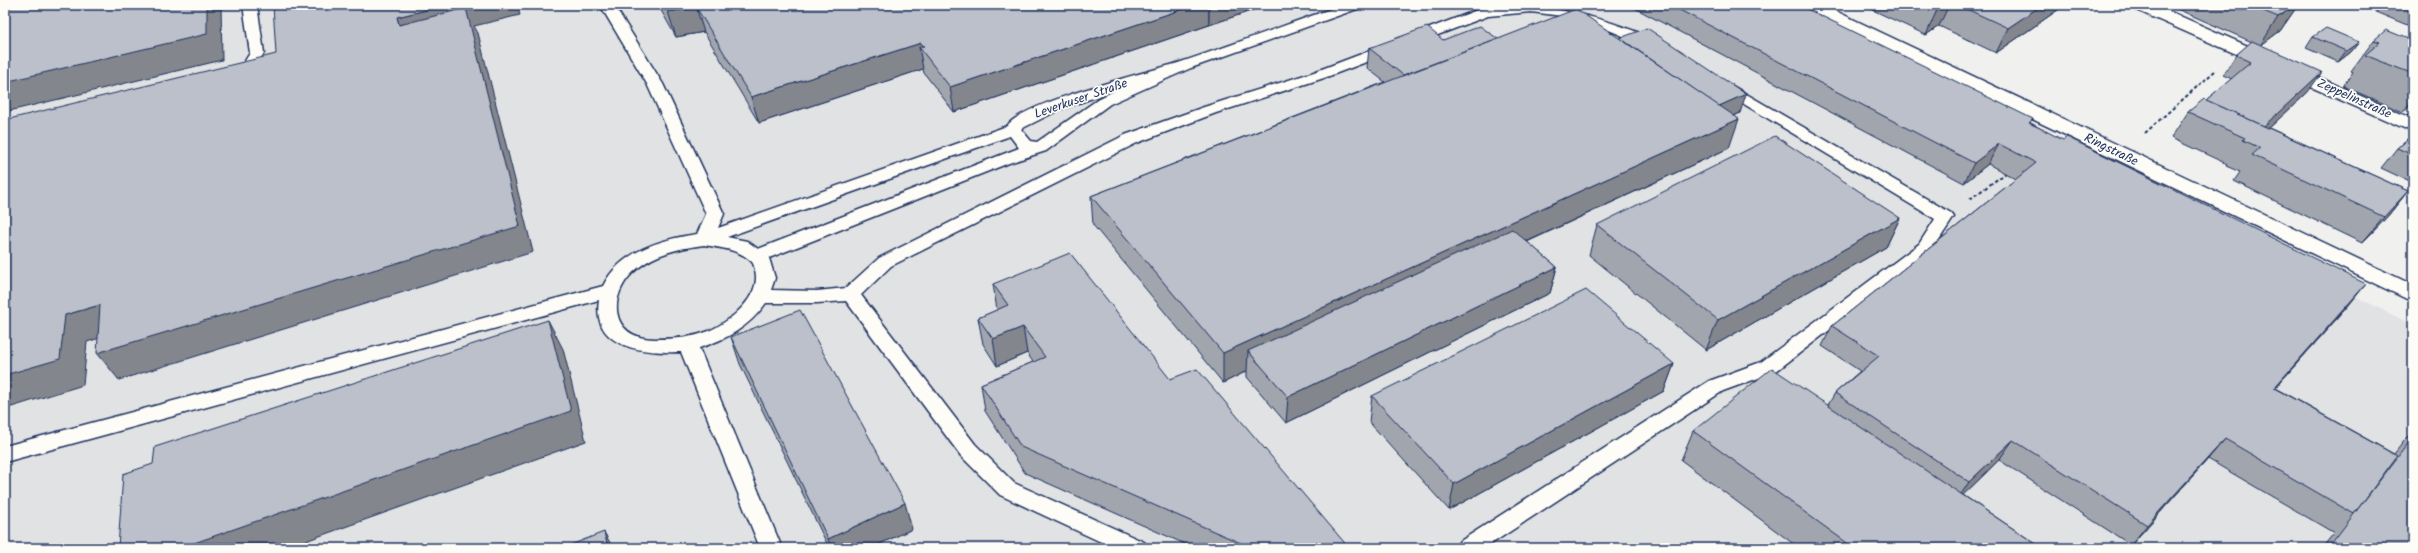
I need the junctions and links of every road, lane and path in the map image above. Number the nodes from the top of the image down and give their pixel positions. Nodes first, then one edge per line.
1 (250, 5) edge
2 (607, 5) edge
3 (1355, 5) edge
4 (1809, 5) edge
5 (2140, 5) edge
6 (2240, 48) junction
7 (1665, 51) edge
8 (1186, 65) junction
9 (224, 76) edge
10 (1713, 80) edge
11 (2413, 126) edge
12 (2149, 129) dead end
13 (1013, 130) junction
14 (1040, 147) junction
15 (2006, 173) dead end
16 (1945, 218) junction
17 (704, 239) junction
18 (757, 256) junction
19 (609, 291) junction
20 (851, 294) junction
21 (2413, 294) edge
22 (762, 296) junction
23 (688, 345) junction
24 (5, 454) edge
25 (771, 548) edge
26 (1136, 548) edge
27 (1467, 548) edge

1 - 9 lane
2 - 17 lane
3 - 8 lane, Leverkuser Straße
4 - 21 main road, Ringstraße
5 - 6 main road, Zeppelinstraße
6 - 11 main road, Zeppelinstraße
6 - 12 path
7 - 20 lane
8 - 13 lane, Leverkuser Straße
8 - 14 lane, Leverkuser Straße
10 - 16 lane
13 - 14 lane
13 - 17 lane, Leverkuser Straße
14 - 18 lane, Leverkuser Straße
15 - 16 path
16 - 27 lane
17 - 18 lane
17 - 19 lane
18 - 22 lane
19 - 23 lane
19 - 24 lane
20 - 22 lane
20 - 26 lane
22 - 23 lane
23 - 25 lane

